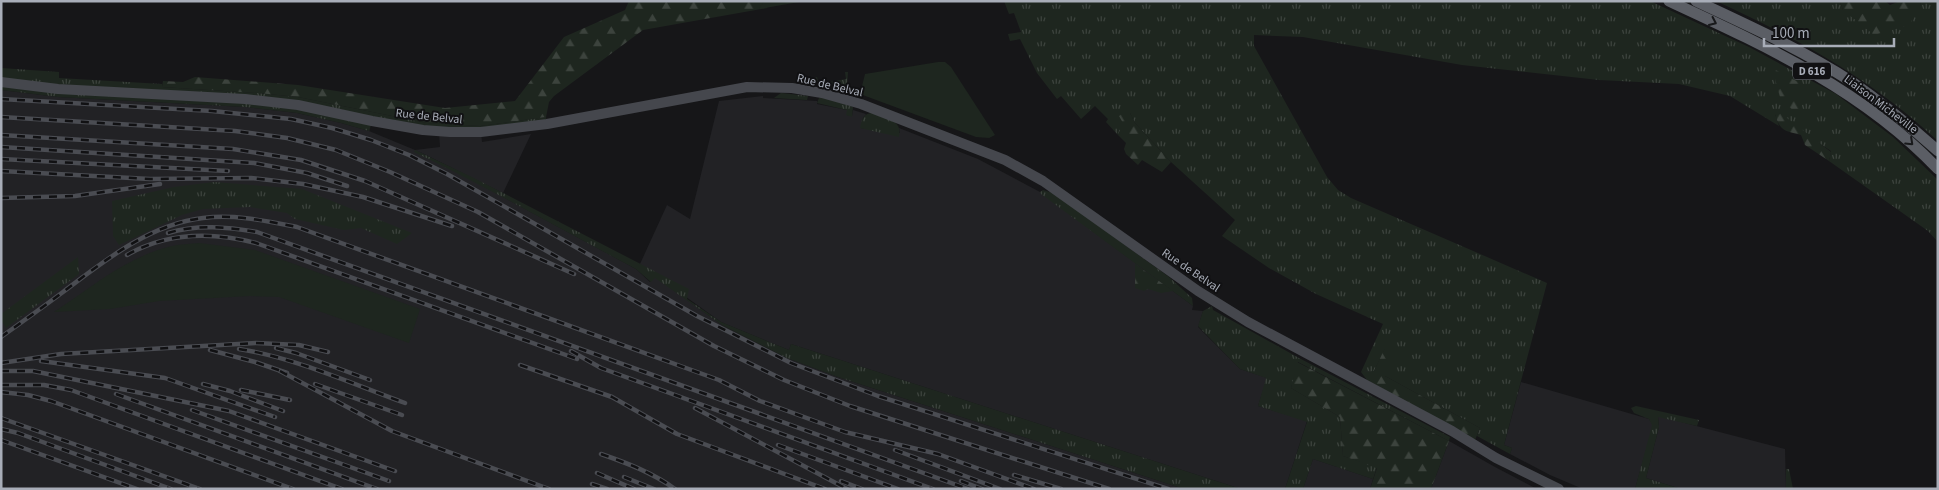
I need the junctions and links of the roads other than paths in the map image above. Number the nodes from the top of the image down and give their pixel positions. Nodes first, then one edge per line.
1 (1669, 1) edge
2 (1696, 1) edge
3 (1, 82) edge
4 (1938, 152) edge
5 (1938, 169) edge
6 (1559, 489) edge

1 -> 5 highway, Liaison Micheville / D 616
2 - 4 highway, Liaison Micheville / D 616
3 - 6 main road, Rue de Belval

